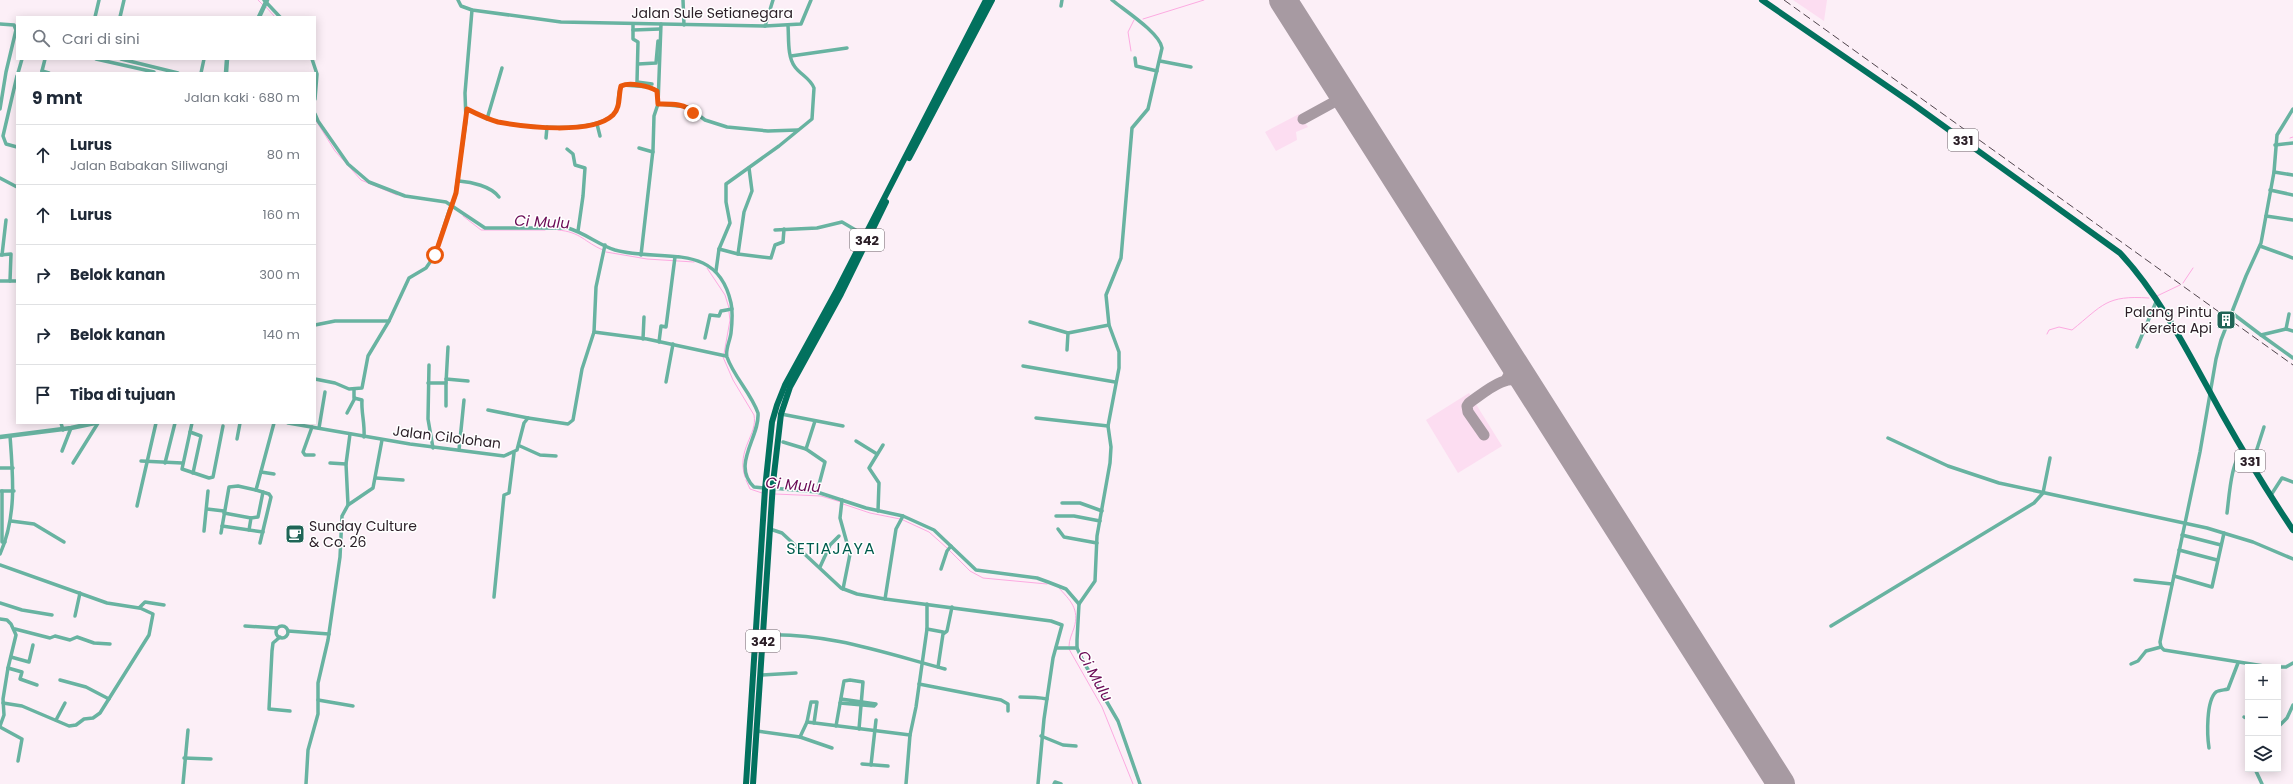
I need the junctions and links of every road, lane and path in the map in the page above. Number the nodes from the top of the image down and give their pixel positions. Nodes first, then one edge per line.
1 (99, 0) edge
2 (124, 0) edge
3 (458, 0) edge
4 (682, 0) edge
5 (773, 0) edge
6 (811, 0) edge
7 (986, 0) edge
8 (992, 0) edge
9 (1062, 0) edge
10 (1112, 0) edge
11 (1762, 0) edge
12 (266, 1) edge
13 (1061, 6) dead end
14 (472, 10) junction
15 (95, 16) edge
16 (120, 16) edge
17 (260, 16) edge
18 (279, 16) edge
19 (0, 24) edge
20 (633, 24) junction
21 (661, 24) junction
22 (684, 25) junction
23 (766, 26) junction
24 (788, 26) junction
25 (660, 29) dead end
26 (633, 30) junction
27 (658, 42) dead end
28 (847, 48) dead end
29 (791, 56) junction
30 (1135, 58) dead end
31 (22, 60) edge
32 (45, 60) edge
33 (204, 60) edge
34 (228, 60) edge
35 (312, 60) edge
36 (111, 61) edge
37 (136, 61) edge
38 (1160, 61) junction
39 (638, 64) junction
40 (149, 66) junction
41 (155, 67) junction
42 (1191, 67) dead end
43 (502, 68) dead end
44 (1157, 71) junction
45 (0, 72) edge
46 (6, 72) junction
47 (18, 72) edge
48 (42, 72) edge
49 (147, 72) edge
50 (154, 72) edge
51 (174, 72) edge
52 (202, 72) edge
53 (226, 72) edge
54 (16, 80) edge
55 (652, 84) dead end
56 (316, 91) edge
57 (657, 91) junction
58 (658, 104) junction
59 (0, 109) edge
60 (467, 109) junction
61 (2293, 109) edge
62 (316, 116) edge
63 (487, 118) junction
64 (597, 124) junction
65 (547, 127) junction
66 (798, 130) junction
67 (600, 136) dead end
68 (546, 138) dead end
69 (2293, 143) edge
70 (2275, 145) junction
71 (16, 147) edge
72 (639, 148) dead end
73 (567, 149) dead end
74 (653, 152) junction
75 (749, 168) junction
76 (2274, 172) junction
77 (2293, 175) edge
78 (0, 178) edge
79 (459, 181) junction
80 (16, 186) edge
81 (2270, 190) junction
82 (2293, 195) edge
83 (499, 197) dead end
84 (451, 206) junction
85 (2266, 216) junction
86 (6, 220) dead end
87 (2293, 220) edge
88 (784, 229) junction
89 (775, 230) dead end
90 (578, 231) junction
91 (864, 235) junction
92 (2260, 246) junction
93 (860, 247) junction
94 (604, 249) junction
95 (719, 249) junction
96 (11, 254) junction
97 (16, 254) edge
98 (738, 254) junction
99 (1, 255) edge
100 (641, 255) junction
101 (675, 258) junction
102 (2293, 258) edge
103 (716, 271) junction
104 (0, 280) edge
105 (10, 281) junction
106 (16, 281) edge
107 (2156, 301) junction
108 (732, 309) junction
109 (2232, 313) junction
110 (2289, 314) dead end
111 (644, 317) dead end
112 (389, 320) junction
113 (1030, 322) dead end
114 (1109, 325) junction
115 (316, 326) edge
116 (2287, 330) junction
117 (2293, 331) edge
118 (594, 332) junction
119 (1068, 333) junction
120 (2261, 335) junction
121 (705, 338) dead end
122 (643, 339) junction
123 (658, 342) junction
124 (673, 344) junction
125 (448, 347) dead end
126 (2137, 347) dead end
127 (1067, 350) dead end
128 (726, 356) junction
129 (2293, 358) edge
130 (429, 365) dead end
131 (1022, 366) dead end
132 (316, 379) edge
133 (446, 381) junction
134 (468, 381) dead end
135 (666, 382) dead end
136 (1115, 382) junction
137 (428, 384) junction
138 (354, 389) junction
139 (2210, 390) junction
140 (325, 392) dead end
141 (355, 398) junction
142 (464, 400) dead end
143 (446, 406) dead end
144 (488, 410) dead end
145 (347, 413) dead end
146 (781, 414) junction
147 (528, 418) junction
148 (1036, 418) dead end
149 (816, 421) junction
150 (62, 424) edge
151 (88, 424) edge
152 (95, 424) edge
153 (156, 424) edge
154 (175, 424) edge
155 (192, 424) edge
156 (240, 424) edge
157 (274, 424) edge
158 (293, 424) edge
159 (223, 426) dead end
160 (843, 426) dead end
161 (1108, 426) junction
162 (2264, 427) dead end
163 (71, 428) junction
164 (312, 428) junction
165 (319, 428) junction
166 (63, 430) junction
167 (190, 432) junction
168 (350, 434) junction
169 (10, 436) junction
170 (0, 437) edge
171 (364, 437) junction
172 (1888, 438) dead end
173 (237, 439) dead end
174 (382, 440) junction
175 (856, 441) dead end
176 (783, 442) dead end
177 (883, 445) dead end
178 (520, 446) junction
179 (433, 448) junction
180 (806, 449) junction
181 (459, 450) junction
182 (62, 451) dead end
183 (2244, 451) junction
184 (514, 453) junction
185 (877, 454) junction
186 (314, 455) dead end
187 (556, 456) dead end
188 (2248, 457) junction
189 (2050, 458) dead end
190 (140, 461) dead end
191 (73, 463) dead end
192 (148, 463) junction
193 (165, 463) junction
194 (182, 463) junction
195 (330, 463) dead end
196 (771, 463) junction
197 (346, 464) junction
198 (0, 468) edge
199 (13, 468) junction
200 (261, 472) junction
201 (193, 473) junction
202 (274, 474) dead end
203 (376, 478) junction
204 (403, 480) dead end
205 (2293, 482) edge
206 (769, 488) junction
207 (256, 490) junction
208 (1, 491) edge
209 (14, 491) junction
210 (208, 491) dead end
211 (264, 492) junction
212 (817, 492) junction
213 (2043, 493) junction
214 (2271, 495) junction
215 (841, 502) junction
216 (1062, 503) dead end
217 (348, 504) junction
218 (137, 506) dead end
219 (206, 509) junction
220 (1102, 510) junction
221 (880, 511) junction
222 (224, 512) junction
223 (2227, 513) dead end
224 (1056, 516) dead end
225 (902, 517) junction
226 (251, 518) junction
227 (11, 520) junction
228 (1100, 521) junction
229 (2185, 522) junction
230 (222, 526) junction
231 (770, 529) junction
232 (1058, 529) dead end
233 (249, 530) junction
234 (2293, 530) edge
235 (204, 531) dead end
236 (263, 532) junction
237 (221, 533) dead end
238 (2224, 533) junction
239 (2182, 535) junction
240 (839, 536) dead end
241 (64, 542) dead end
242 (2, 543) edge
243 (260, 543) dead end
244 (1097, 543) junction
245 (2221, 545) junction
246 (949, 548) junction
247 (2179, 550) junction
248 (0, 554) edge
249 (2293, 559) edge
250 (2217, 560) junction
251 (0, 566) edge
252 (820, 567) junction
253 (941, 569) dead end
254 (2174, 576) junction
255 (2135, 580) dead end
256 (2172, 584) junction
257 (843, 589) junction
258 (80, 593) junction
259 (494, 597) dead end
260 (886, 599) junction
261 (0, 603) edge
262 (164, 604) dead end
263 (927, 604) junction
264 (1078, 604) junction
265 (952, 607) junction
266 (140, 608) junction
267 (52, 615) dead end
268 (75, 616) dead end
269 (0, 619) edge
270 (245, 626) dead end
271 (1831, 626) dead end
272 (277, 628) junction
273 (15, 629) junction
274 (927, 629) junction
275 (288, 631) junction
276 (943, 632) junction
277 (329, 634) junction
278 (763, 635) junction
279 (280, 637) junction
280 (110, 644) dead end
281 (33, 645) dead end
282 (2161, 647) junction
283 (1056, 648) junction
284 (1077, 648) junction
285 (11, 657) junction
286 (2238, 662) junction
287 (2293, 663) edge
288 (921, 664) junction
289 (2131, 664) dead end
290 (2248, 664) edge
291 (938, 667) junction
292 (2281, 667) edge
293 (8, 668) junction
294 (945, 669) dead end
295 (796, 673) dead end
296 (760, 674) junction
297 (60, 680) dead end
298 (920, 684) junction
299 (38, 685) dead end
300 (1020, 697) dead end
301 (109, 699) junction
302 (318, 700) junction
303 (1047, 700) junction
304 (840, 701) junction
305 (4, 703) junction
306 (65, 703) dead end
307 (862, 704) junction
308 (352, 706) dead end
309 (2293, 706) edge
310 (290, 711) dead end
311 (1008, 712) dead end
312 (56, 720) junction
313 (876, 720) dead end
314 (807, 722) junction
315 (814, 723) junction
316 (2281, 724) edge
317 (0, 726) edge
318 (836, 726) junction
319 (859, 729) junction
320 (188, 730) dead end
321 (757, 731) junction
322 (875, 731) junction
323 (910, 735) junction
324 (1041, 736) junction
325 (800, 737) junction
326 (1076, 746) dead end
327 (832, 748) dead end
328 (2209, 748) dead end
329 (184, 758) junction
330 (211, 759) dead end
331 (18, 761) dead end
332 (862, 764) dead end
333 (871, 765) junction
334 (888, 766) dead end
335 (2256, 772) edge
336 (184, 784) edge
337 (306, 784) edge
338 (746, 784) edge
339 (753, 784) edge
340 (906, 784) edge
341 (1038, 784) edge
342 (1054, 784) edge
343 (1061, 784) edge
344 (1140, 784) edge
345 (2262, 784) edge

1 - 15 street
2 - 16 street
3 - 14 street, Jalan Sule Setianegara
4 - 22 street
5 - 23 street
6 - 24 street, Jalan Sule Setianegara
7 - 91 main road, 342
8 - 93 main road, 342
9 - 13 street
10 - 38 street
11 - 107 main road, 331
12 - 17 street
12 - 18 street
14 - 20 street, Jalan Sule Setianegara
14 - 60 street
19 - 46 street
20 - 21 street, Jalan Sule Setianegara
20 - 26 street
21 - 22 street, Jalan Sule Setianegara
21 - 57 street
22 - 23 street, Jalan Sule Setianegara
23 - 24 street, Jalan Sule Setianegara
24 - 29 street
25 - 26 street
26 - 39 street
27 - 39 street
28 - 29 street
29 - 66 street
30 - 44 street
31 - 47 street
32 - 48 street
33 - 52 street
34 - 53 street
35 - 56 street
36 - 49 street
37 - 40 street
38 - 42 street
38 - 44 street
39 - 55 street
40 - 41 street
40 - 49 street
41 - 50 street
41 - 51 street
43 - 63 street
44 - 114 street
45 - 46 street
46 - 59 street
54 - 71 street
57 - 58 street
57 - 64 street
58 - 66 street
58 - 74 street
60 - 63 street
60 - 79 street
61 - 70 street
62 - 84 street
63 - 65 street
64 - 65 street
64 - 67 street
65 - 68 street
66 - 75 street
69 - 70 street
70 - 76 street
72 - 74 street
73 - 90 street
74 - 100 street
75 - 95 street
75 - 98 street
76 - 77 street
76 - 81 street
78 - 80 street
79 - 83 street
79 - 84 street
81 - 82 street
81 - 85 street
84 - 90 street
84 - 112 street
85 - 87 street
85 - 92 street
86 - 99 street
88 - 89 street
88 - 91 street
88 - 98 street
90 - 94 street
91 - 93 main road, 342
92 - 102 street
92 - 109 street
93 - 146 main road, 342
93 - 196 main road, 342
94 - 100 street
94 - 118 street
95 - 98 street
95 - 103 street
96 - 97 street
96 - 99 street
96 - 105 street
100 - 101 street
101 - 103 street
101 - 123 street
103 - 108 street
104 - 105 street
105 - 106 street
107 - 126 street
107 - 139 main road, 331
108 - 121 street
108 - 128 street
109 - 120 street
109 - 139 street
110 - 116 street
111 - 122 street
112 - 115 street
112 - 138 street
113 - 119 street
114 - 119 street
114 - 136 street
116 - 117 street
116 - 120 street
118 - 122 street
118 - 147 street
119 - 127 street
120 - 129 street
122 - 123 street
123 - 124 street
124 - 128 street
124 - 135 street
125 - 133 street
128 - 206 street
130 - 137 street
131 - 136 street
132 - 138 street
133 - 134 street
133 - 137 street
133 - 143 street
136 - 161 street
137 - 179 street
138 - 141 street
139 - 183 main road, 331
139 - 229 street
140 - 165 street
141 - 145 street
141 - 171 street
142 - 181 street
144 - 147 street
146 - 149 street
146 - 196 main road, 342
147 - 178 street, Jalan Cilolohan
148 - 161 street
149 - 160 street
149 - 180 street
150 - 166 street
151 - 163 street
152 - 191 street
153 - 192 street
154 - 193 street
155 - 167 street
156 - 173 street
157 - 200 street
158 - 164 street, Jalan Cilolohan
159 - 201 street
161 - 220 street
162 - 188 street
163 - 166 street
163 - 182 street
164 - 165 street, Jalan Cilolohan
164 - 186 street
165 - 168 street, Jalan Cilolohan
166 - 169 street
167 - 194 street
167 - 201 street
168 - 171 street, Jalan Cilolohan
168 - 197 street
169 - 170 street
169 - 199 street
171 - 174 street, Jalan Cilolohan
172 - 213 street
174 - 179 street, Jalan Cilolohan
174 - 203 street
175 - 185 street
176 - 180 street
177 - 185 street
178 - 184 street, Jalan Cilolohan
178 - 187 street
179 - 181 street, Jalan Cilolohan
180 - 212 street
181 - 184 street, Jalan Cilolohan
183 - 188 main road, 331
183 - 223 street
184 - 259 street
185 - 221 street
188 - 214 main road, 331
189 - 213 street
190 - 192 street
192 - 193 street
192 - 218 street
193 - 194 street
194 - 201 street
195 - 197 street
196 - 206 main road, 342
197 - 217 street
198 - 199 street
199 - 209 street
200 - 202 street
200 - 207 street
203 - 204 street
203 - 217 street
205 - 214 street
206 - 212 street
206 - 231 main road, 342
206 - 338 main road, 342
207 - 211 street
207 - 222 street
208 - 209 street
208 - 242 street
209 - 227 street
210 - 219 street
211 - 226 street
211 - 236 street
212 - 215 street
213 - 229 street
213 - 271 street
214 - 234 main road, 331
215 - 221 street
215 - 257 street
216 - 220 street
217 - 277 street
219 - 222 street
219 - 235 street
220 - 228 street
221 - 225 street
222 - 226 street
222 - 230 street
224 - 228 street
225 - 246 street
225 - 260 street
226 - 233 street
227 - 241 street
227 - 242 street
228 - 244 street
229 - 238 street
229 - 239 street
230 - 233 street
230 - 237 street
231 - 252 street
231 - 278 main road, 342
232 - 244 street
233 - 236 street
236 - 243 street
238 - 245 street
238 - 249 street
239 - 245 street
239 - 247 street
240 - 252 street
242 - 248 street
244 - 264 street
245 - 250 street
246 - 253 street
246 - 264 street
247 - 250 street
247 - 254 street
250 - 254 street
251 - 258 street
252 - 257 street
254 - 256 street
255 - 256 street
256 - 282 street
257 - 260 street
258 - 266 street
258 - 268 street
260 - 263 street
261 - 267 street
262 - 266 street
263 - 265 street
263 - 274 street
264 - 284 street
265 - 276 street
265 - 283 street
266 - 301 street
269 - 273 street
270 - 272 street
272 - 275 street
272 - 279 street
273 - 280 street
273 - 285 street
274 - 276 street
274 - 288 street
275 - 277 street
275 - 279 street
276 - 291 street
277 - 302 street
278 - 288 street
278 - 296 main road, 342
279 - 310 street
281 - 285 street
282 - 286 street
282 - 289 street
283 - 284 street
283 - 303 street
284 - 344 street
285 - 293 street
286 - 290 street
286 - 328 street
287 - 292 street
288 - 291 street
288 - 298 street
291 - 294 street
293 - 299 street
293 - 305 street
295 - 296 street
296 - 321 main road, 342
297 - 301 street
298 - 311 street
298 - 323 street
300 - 303 street
301 - 312 street
302 - 308 street
302 - 337 street
303 - 324 street
304 - 307 street
304 - 307 street
304 - 318 street
305 - 312 street
305 - 317 street
306 - 312 street
307 - 319 street
309 - 316 street
313 - 322 street
314 - 315 street
314 - 315 street
314 - 325 street
315 - 318 street
317 - 331 street
318 - 319 street
319 - 322 street
320 - 329 street
321 - 325 street
321 - 339 main road, 342
322 - 323 street
322 - 333 street
323 - 340 street
324 - 326 street
324 - 341 street
325 - 327 street
329 - 330 street
329 - 336 street
332 - 333 street
333 - 334 street
335 - 345 street
342 - 343 street

